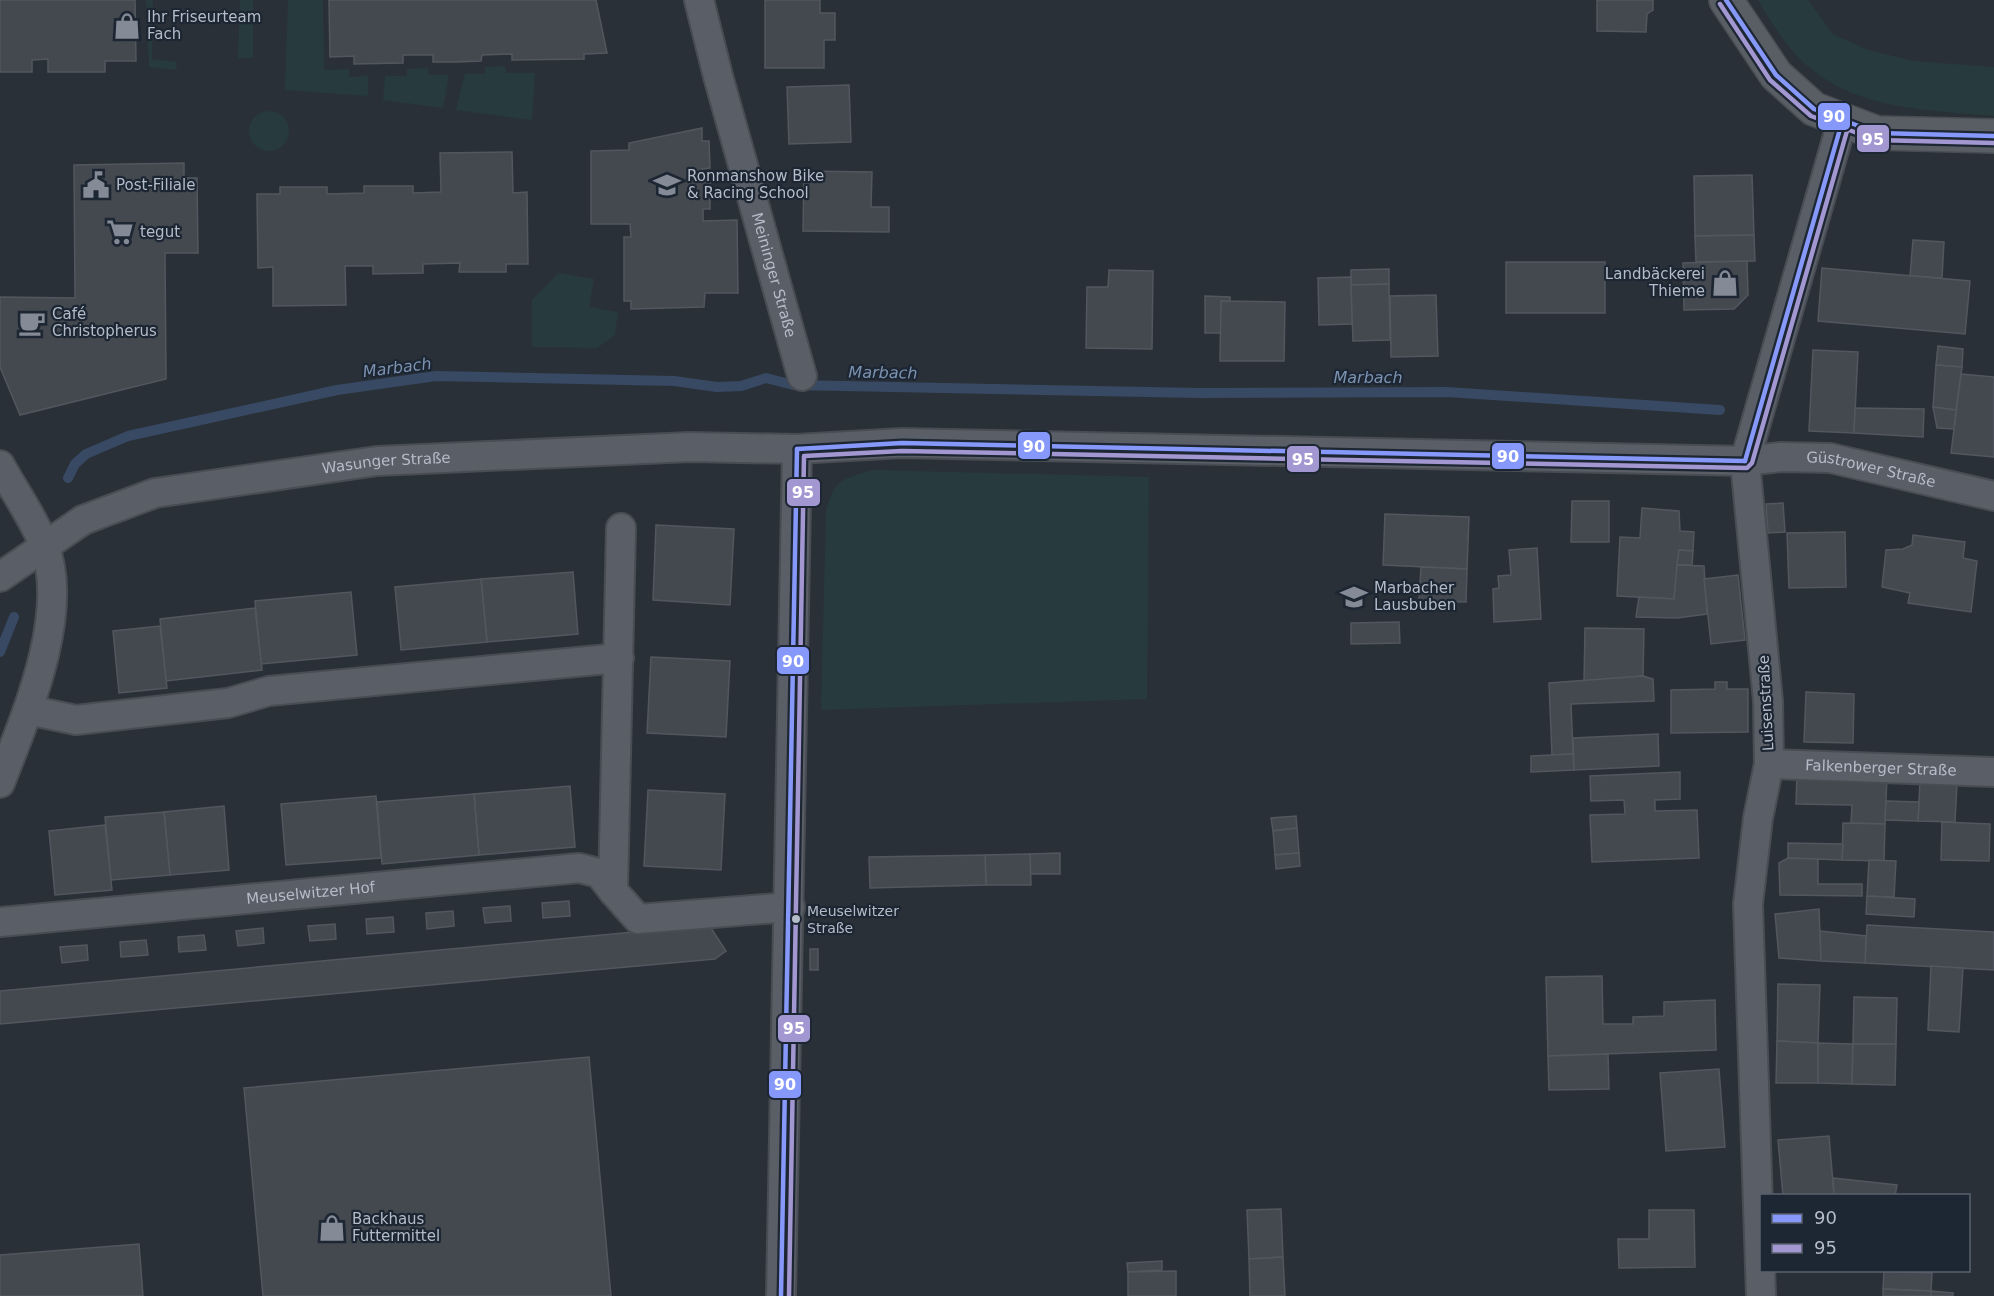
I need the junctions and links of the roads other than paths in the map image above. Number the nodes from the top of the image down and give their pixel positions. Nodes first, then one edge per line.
1 (699, 0) edge
2 (1725, 0) edge
3 (1842, 122) junction
4 (1994, 136) edge
5 (802, 376) dead end
6 (797, 449) junction
7 (1745, 461) junction
8 (0, 465) edge
9 (1994, 496) edge
10 (621, 528) dead end
11 (44, 546) junction
12 (0, 577) edge
13 (619, 658) junction
14 (28, 710) junction
15 (1769, 764) junction
16 (1994, 772) edge
17 (0, 783) edge
18 (613, 891) junction
19 (790, 907) junction
20 (0, 922) edge
21 (1760, 1266) edge
22 (1760, 1272) edge
23 (781, 1296) edge
24 (1761, 1296) edge

1 - 5 street, Meininger Straße
2 - 3 street
3 - 4 street
3 - 7 street, Luisenstraße
6 - 7 street, Wasunger Straße
6 - 11 street, Wasunger Straße
6 - 19 street
7 - 9 street, Güstrower Straße
7 - 15 street, Luisenstraße
8 - 11 street
10 - 13 street
11 - 12 street, Wasunger Straße
11 - 14 street
13 - 14 street
13 - 18 street
14 - 17 street
15 - 16 street, Falkenberger Straße
15 - 21 street, Luisenstraße
18 - 19 street, Meuselwitzer Hof
18 - 20 street, Meuselwitzer Hof
19 - 23 street
22 - 24 street, Luisenstraße

